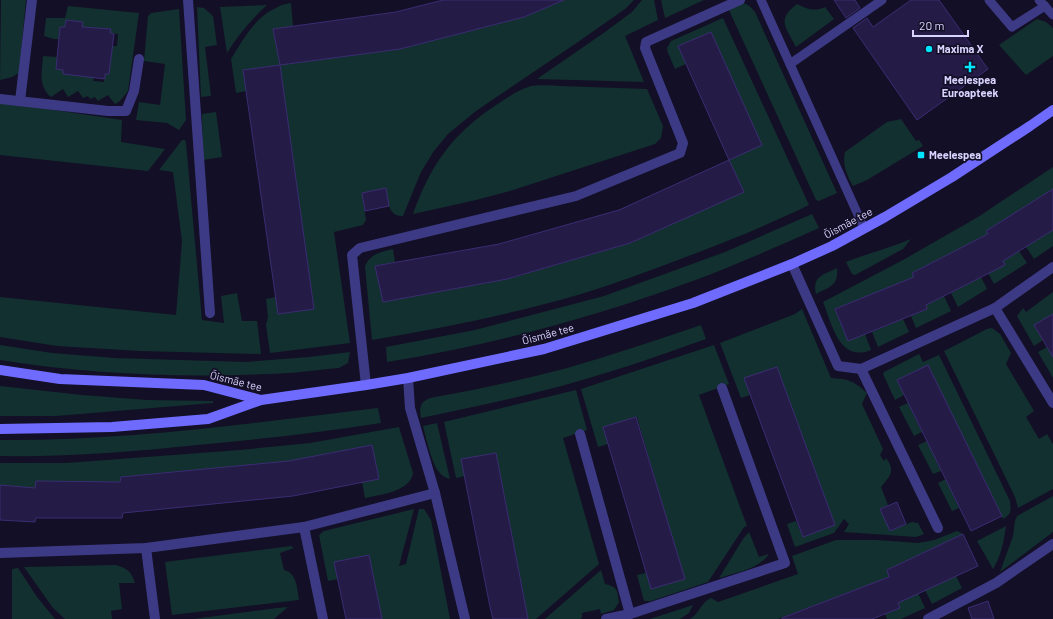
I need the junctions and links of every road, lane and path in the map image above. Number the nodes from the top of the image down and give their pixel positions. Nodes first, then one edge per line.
1 (32, 0) edge
2 (188, 0) edge
3 (740, 0) edge
4 (761, 0) edge
5 (882, 0) edge
6 (989, 0) edge
7 (1042, 3) edge
8 (1053, 15) edge
9 (139, 59) dead end
10 (790, 64) junction
11 (0, 99) edge
12 (20, 101) junction
13 (1053, 110) edge
14 (864, 228) junction
15 (792, 264) junction
16 (1053, 267) edge
17 (995, 308) junction
18 (210, 314) dead end
19 (861, 369) junction
20 (0, 370) edge
21 (408, 378) junction
22 (366, 385) junction
23 (722, 388) dead end
24 (261, 400) junction
25 (1053, 403) edge
26 (0, 429) edge
27 (580, 434) dead end
28 (434, 492) junction
29 (304, 527) junction
30 (938, 528) dead end
31 (1053, 544) edge
32 (146, 548) junction
33 (0, 553) edge
34 (630, 614) junction
35 (155, 619) edge
36 (322, 619) edge
37 (465, 619) edge
38 (606, 619) edge
39 (928, 619) edge

1 - 12 street
2 - 18 street
3 - 22 street
4 - 10 lane
5 - 10 lane
6 - 7 lane
7 - 8 lane
9 - 12 street
10 - 14 lane
11 - 12 street
13 - 14 main road, Õismäe tee
14 - 15 main road, Õismäe tee
15 - 19 street
15 - 21 main road, Õismäe tee
16 - 17 street
17 - 19 street
17 - 25 street
19 - 30 street
20 - 24 main road, Õismäe tee
21 - 22 main road, Õismäe tee
21 - 28 street
22 - 24 main road, Õismäe tee
23 - 34 street
24 - 26 main road
27 - 34 street
28 - 29 street
28 - 37 street
29 - 32 street
29 - 36 street
31 - 39 street
32 - 33 street
32 - 35 street
34 - 38 street

